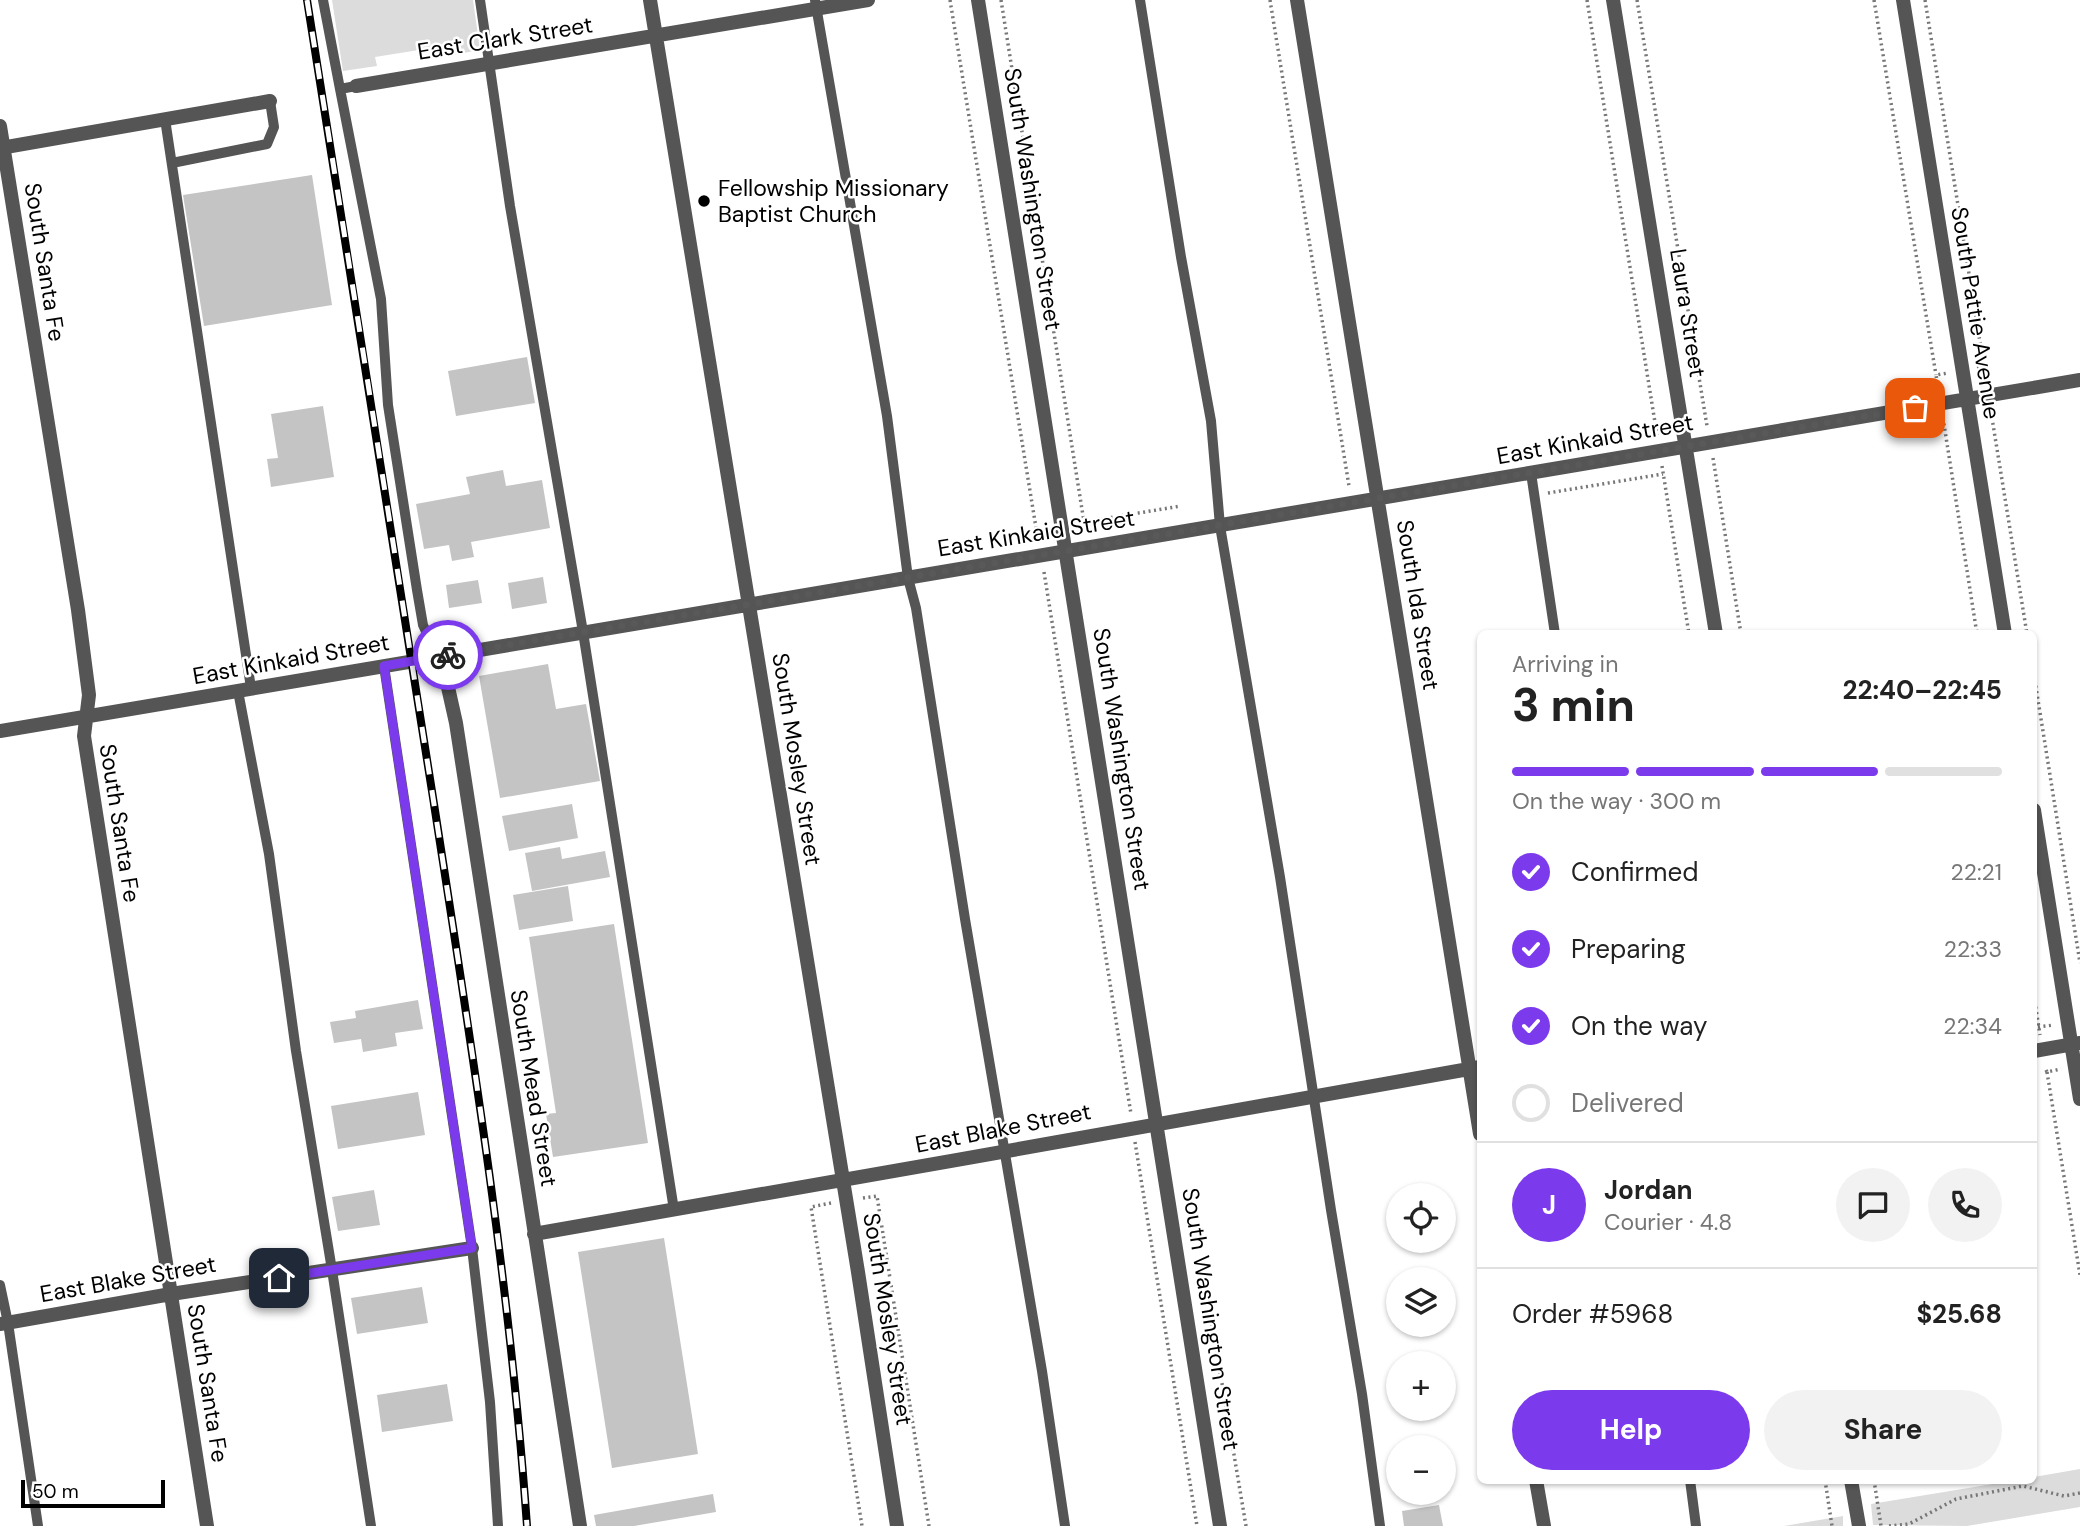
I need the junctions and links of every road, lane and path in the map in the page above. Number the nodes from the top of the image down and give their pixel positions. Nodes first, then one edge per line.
1 (323, 0) edge
2 (480, 0) edge
3 (650, 0) edge
4 (868, 0) edge
5 (950, 0) edge
6 (978, 0) edge
7 (1001, 0) edge
8 (1140, 0) edge
9 (1270, 0) edge
10 (1297, 0) edge
11 (1587, 0) edge
12 (1613, 0) edge
13 (1637, 0) edge
14 (1874, 0) edge
15 (1903, 0) edge
16 (1925, 0) edge
17 (815, 4) edge
18 (656, 36) junction
19 (490, 64) junction
20 (356, 86) joint
21 (340, 89) junction
22 (270, 101) joint
23 (165, 119) junction
24 (0, 126) edge
25 (2, 147) edge
26 (172, 163) junction
27 (1984, 367) dead end
28 (1936, 375) dead end
29 (2080, 380) edge
30 (1967, 399) junction
31 (1710, 443) junction
32 (1687, 447) junction
33 (1660, 452) junction
34 (1531, 473) junction
35 (1663, 474) junction
36 (1349, 486) dead end
37 (1535, 496) junction
38 (1378, 499) junction
39 (1181, 506) dead end
40 (1220, 526) junction
41 (1066, 551) junction
42 (1041, 556) junction
43 (908, 578) junction
44 (749, 604) junction
45 (1554, 630) edge
46 (1688, 630) edge
47 (1715, 630) edge
48 (1740, 630) edge
49 (2004, 630) edge
50 (583, 632) junction
51 (441, 656) junction
52 (384, 666) junction
53 (245, 689) junction
54 (2037, 694) edge
55 (86, 716) junction
56 (0, 731) edge
57 (2037, 827) edge
58 (2080, 963) edge
59 (2037, 1019) edge
60 (2038, 1027) dead end
61 (2076, 1044) edge
62 (2037, 1050) edge
63 (1475, 1068) edge
64 (2046, 1072) dead end
65 (1477, 1094) edge
66 (1314, 1095) junction
67 (2080, 1099) edge
68 (1157, 1122) junction
69 (1133, 1126) junction
70 (1005, 1151) junction
71 (843, 1182) junction
72 (674, 1210) junction
73 (534, 1234) junction
74 (472, 1248) junction
75 (332, 1270) junction
76 (2080, 1275) edge
77 (0, 1285) edge
78 (171, 1294) junction
79 (1212, 1318) dead end
80 (4, 1324) edge
81 (1537, 1484) edge
82 (1691, 1484) edge
83 (1826, 1484) edge
84 (1852, 1484) edge
85 (1875, 1484) edge
86 (2080, 1493) edge
87 (1696, 1525) edge
88 (38, 1526) edge
89 (207, 1526) edge
90 (371, 1526) edge
91 (498, 1526) edge
92 (580, 1526) edge
93 (897, 1526) edge
94 (1065, 1526) edge
95 (1197, 1526) edge
96 (1220, 1526) edge
97 (1246, 1526) edge
98 (1380, 1526) edge
99 (1544, 1526) edge
100 (1683, 1526) edge
101 (1832, 1526) edge
102 (1858, 1526) edge
103 (1881, 1526) edge
104 (1889, 1526) edge

1 - 21 lane
2 - 19 lane
3 - 18 street, South Mosley Street
4 - 17 street, East Clark Street
5 - 42 path
6 - 41 street, South Washington Street
7 - 39 path
8 - 40 lane
9 - 36 path
10 - 38 street, South Ida Street
11 - 33 path
12 - 32 street, Laura Street
13 - 31 path
14 - 28 path
15 - 30 street, South Pattie Avenue
16 - 27 path
17 - 18 street, East Clark Street
17 - 43 lane
18 - 19 street, East Clark Street
18 - 44 street, South Mosley Street
19 - 20 street, East Clark Street
19 - 50 lane
20 - 21 lane
21 - 51 lane
22 - 23 street
22 - 26 lane
23 - 25 street
23 - 26 lane
24 - 25 street, South Santa Fe
25 - 55 street, South Santa Fe
26 - 53 lane
29 - 30 street, East Kinkaid Street
30 - 31 street, East Kinkaid Street
30 - 49 street, South Pattie Avenue
31 - 32 street, East Kinkaid Street
31 - 48 path
32 - 33 street, East Kinkaid Street
32 - 47 street, Laura Street
33 - 34 street, East Kinkaid Street
33 - 35 path
34 - 37 lane
34 - 38 street, East Kinkaid Street
35 - 37 path
35 - 46 path
37 - 45 lane
38 - 40 street, East Kinkaid Street
38 - 63 street, South Ida Street
40 - 41 street, East Kinkaid Street
40 - 66 lane
41 - 42 street, East Kinkaid Street
41 - 68 street, South Washington Street
42 - 43 street, East Kinkaid Street
42 - 69 path
43 - 44 street, East Kinkaid Street
43 - 70 lane
44 - 50 street, East Kinkaid Street
44 - 71 street, South Mosley Street
50 - 51 street, East Kinkaid Street
50 - 72 lane
51 - 52 street, East Kinkaid Street
51 - 73 street, South Mead Street
52 - 53 street, East Kinkaid Street
52 - 74 lane
53 - 55 street, East Kinkaid Street
53 - 75 lane
54 - 58 path
55 - 56 street, East Kinkaid Street
55 - 78 street, South Santa Fe
57 - 61 street
59 - 60 path
61 - 62 street
61 - 67 street
63 - 65 street, South Ida Street
63 - 66 street, East Blake Street
64 - 76 path
66 - 68 street, East Blake Street
66 - 98 lane
68 - 69 street, East Blake Street
68 - 96 street, South Washington Street
69 - 70 street, East Blake Street
69 - 95 path
70 - 71 street, East Blake Street
70 - 94 lane
71 - 72 street, East Blake Street
71 - 93 street, South Mosley Street
72 - 73 street, East Blake Street
73 - 92 street, South Mead Street
74 - 75 street, East Blake Street
74 - 91 lane
75 - 78 street, East Blake Street
75 - 90 lane
77 - 80 lane
78 - 80 street, East Blake Street
78 - 89 street, South Santa Fe
79 - 97 path
80 - 88 lane
81 - 99 street
82 - 87 lane
83 - 101 path
84 - 102 street
85 - 103 path
86 - 104 path
87 - 100 lane

